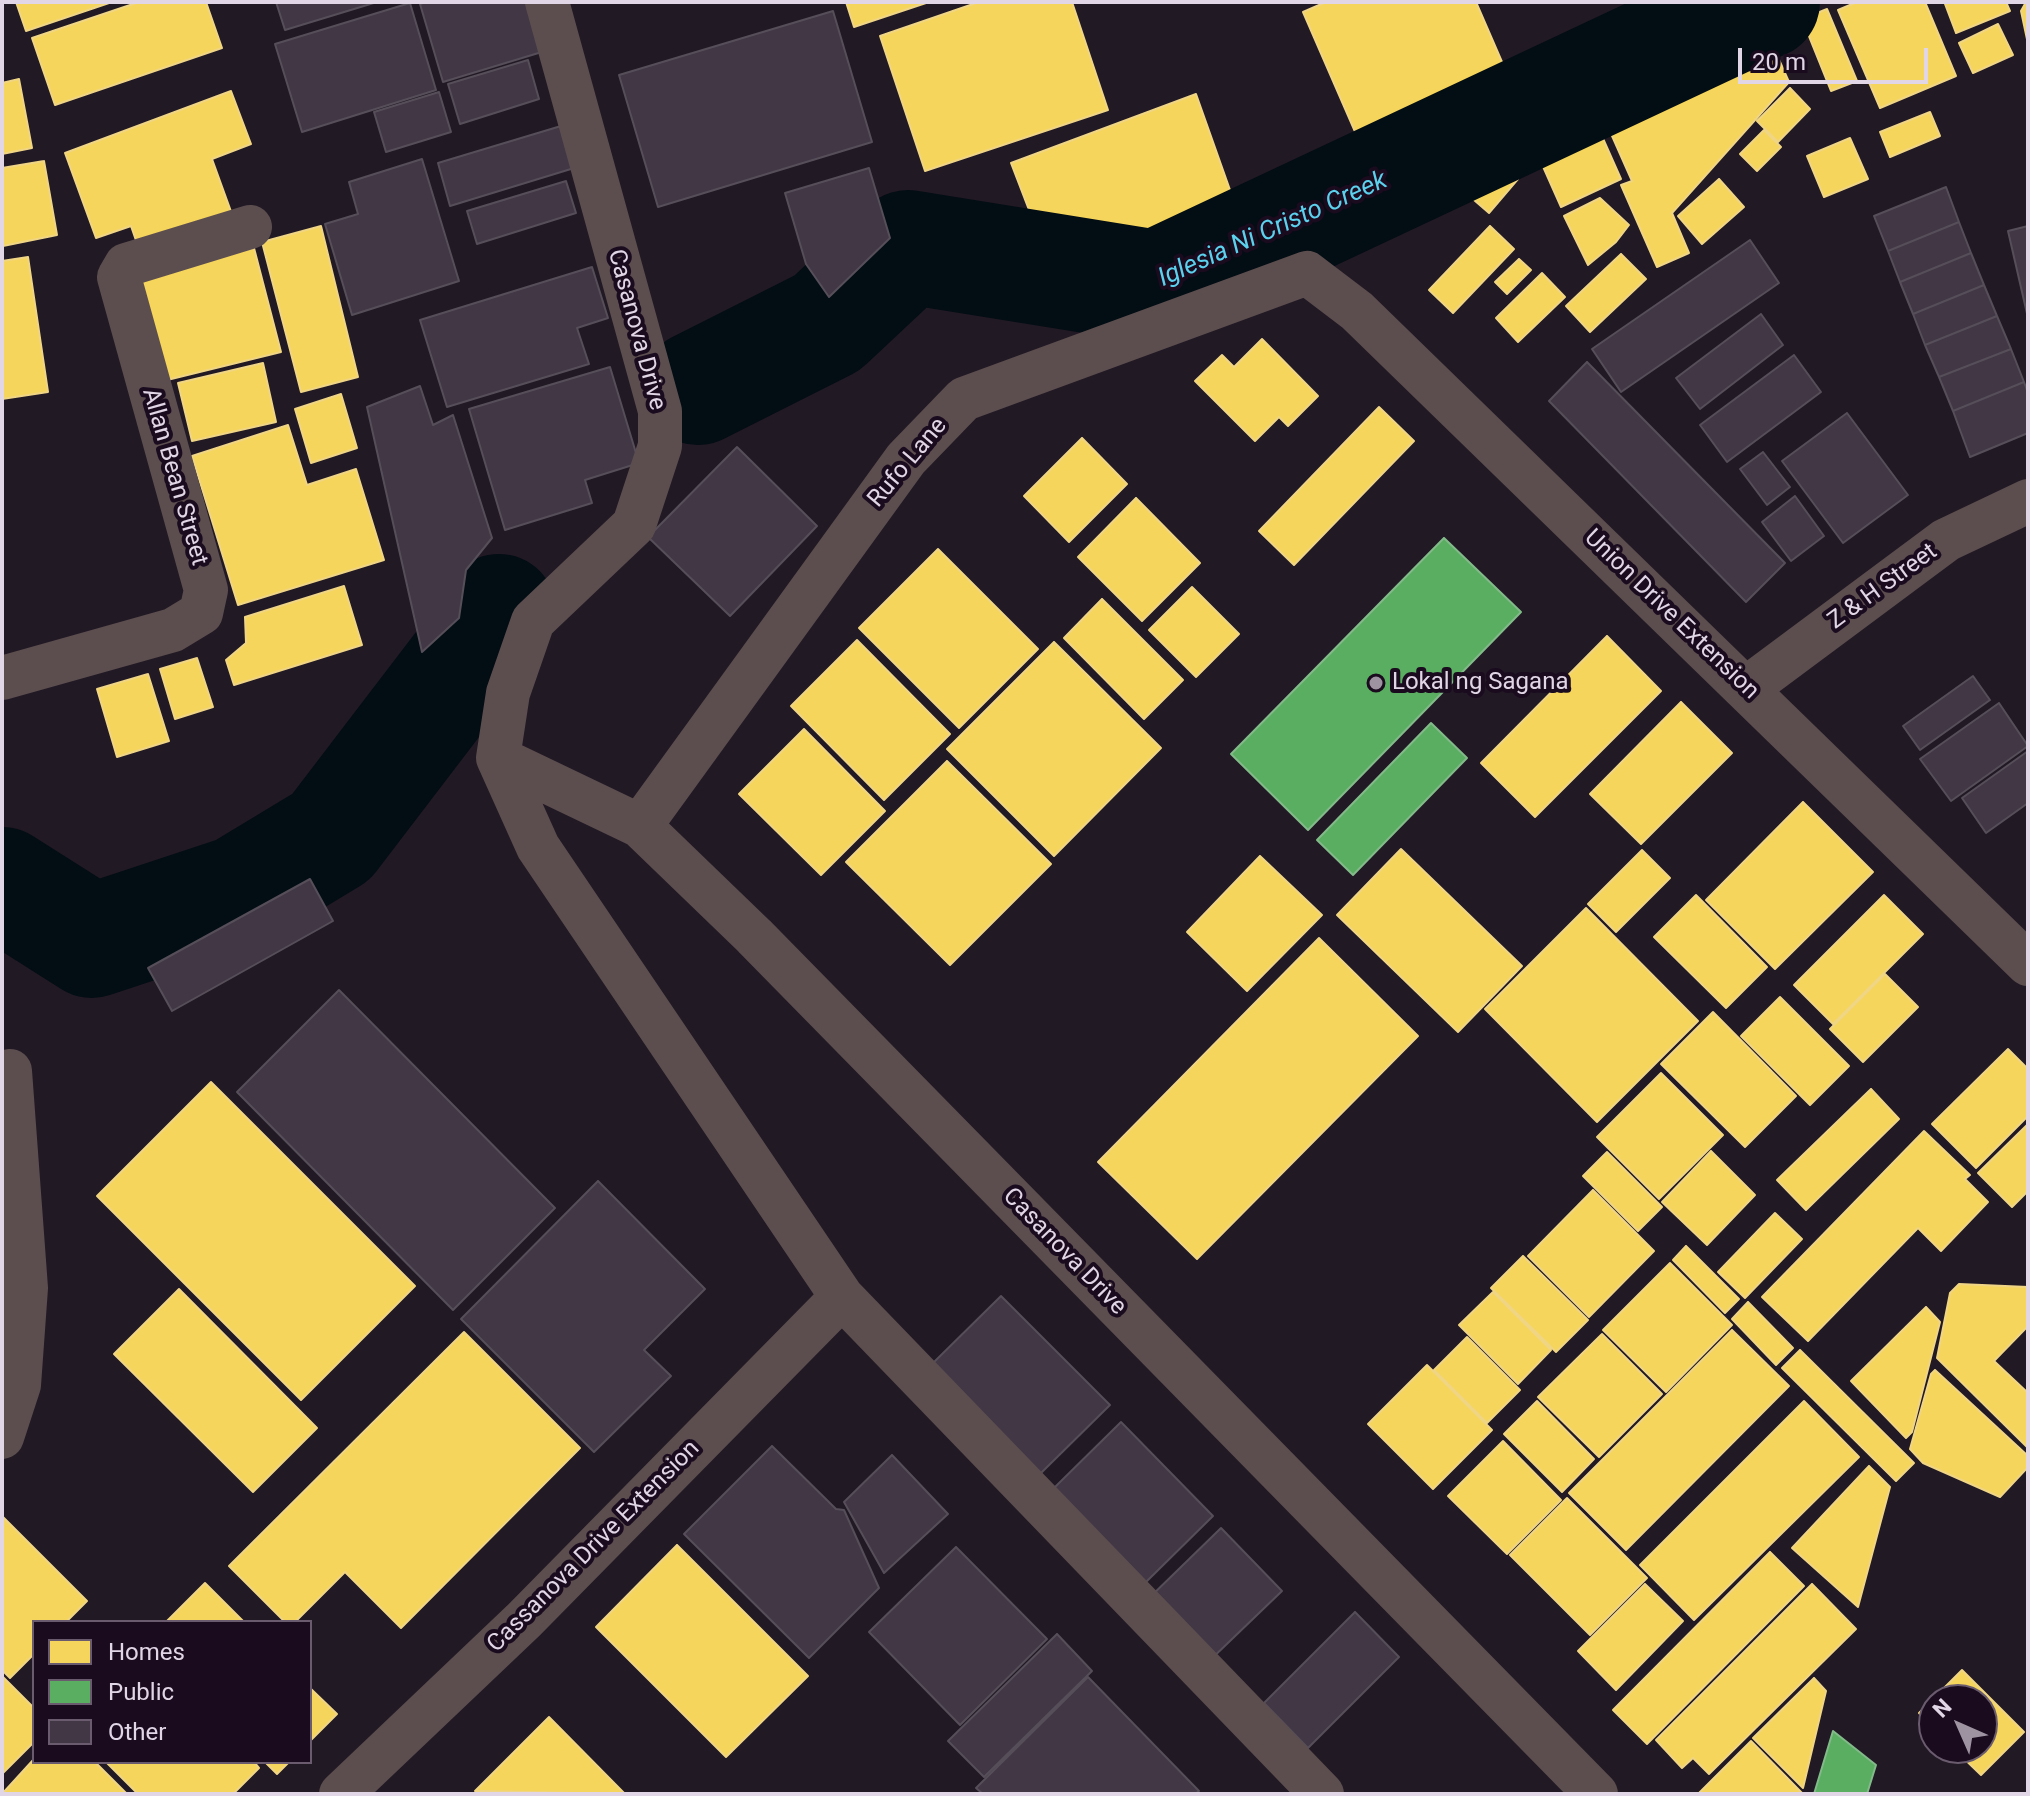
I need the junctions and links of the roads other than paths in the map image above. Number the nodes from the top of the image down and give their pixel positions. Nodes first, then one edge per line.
1 (547, 2) edge
2 (250, 227) dead end
3 (1307, 273) joint
4 (2028, 501) edge
5 (2, 678) edge
6 (1747, 688) junction
7 (498, 758) junction
8 (640, 826) junction
9 (2028, 964) edge
10 (10, 1071) dead end
11 (842, 1297) junction
12 (2, 1437) edge
13 (341, 1794) edge
14 (1322, 1794) edge
15 (1596, 1794) edge

1 - 7 street, Casanova Drive
2 - 5 street, Allan Bean Street
3 - 6 street, Union Drive Extension
3 - 8 street, Rufo Lane
4 - 6 street, Z & H Street
6 - 9 street, Union Drive Extension
7 - 8 street, Casanova Drive
7 - 11 street
8 - 15 street, Casanova Drive
10 - 12 street
11 - 13 street, Cassanova Drive Extension
11 - 14 street

